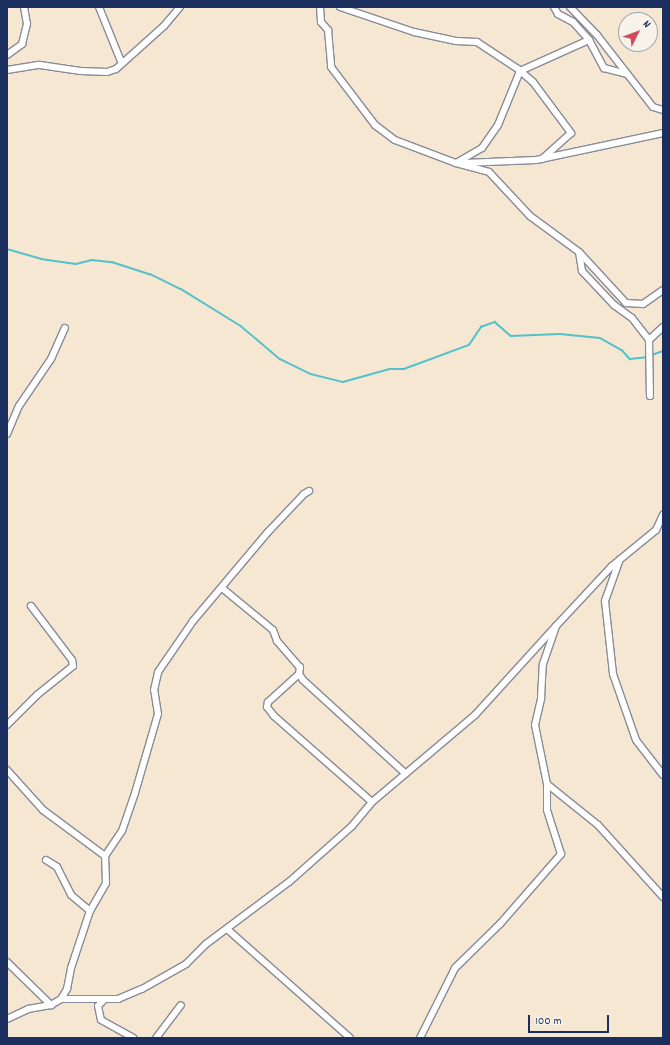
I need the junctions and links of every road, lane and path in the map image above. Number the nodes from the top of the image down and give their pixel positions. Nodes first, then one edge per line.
1 (24, 7) edge
2 (99, 7) edge
3 (180, 7) edge
4 (320, 7) edge
5 (354, 7) edge
6 (554, 7) edge
7 (570, 7) edge
8 (343, 8) edge
9 (589, 40) junction
10 (7, 55) edge
11 (122, 64) junction
12 (7, 70) edge
13 (520, 72) junction
14 (627, 74) junction
15 (663, 110) edge
16 (663, 133) edge
17 (542, 159) junction
18 (456, 164) junction
19 (578, 252) junction
20 (663, 290) edge
21 (663, 327) edge
22 (65, 328) dead end
23 (649, 340) junction
24 (650, 396) dead end
25 (7, 434) edge
26 (309, 491) dead end
27 (663, 515) edge
28 (620, 557) junction
29 (222, 588) junction
30 (31, 606) dead end
31 (556, 626) junction
32 (299, 674) junction
33 (7, 725) edge
34 (7, 770) edge
35 (406, 774) junction
36 (663, 775) edge
37 (547, 784) junction
38 (372, 802) junction
39 (105, 856) junction
40 (46, 860) dead end
41 (663, 896) edge
42 (90, 911) junction
43 (226, 929) junction
44 (7, 962) edge
45 (61, 999) junction
46 (104, 1000) junction
47 (51, 1005) junction
48 (181, 1006) dead end
49 (7, 1018) edge
50 (133, 1038) edge
51 (156, 1038) edge
52 (350, 1038) edge
53 (420, 1038) edge

1 - 10 street
2 - 11 street
3 - 11 street
4 - 18 street
5 - 8 street
6 - 9 street
7 - 14 street
8 - 13 street
9 - 13 street
9 - 14 street
11 - 12 street
13 - 17 street
13 - 18 street
14 - 15 street
16 - 17 street
17 - 18 street
18 - 19 street
19 - 20 street
19 - 23 street
21 - 23 street
22 - 25 street
23 - 24 street
26 - 29 street
27 - 28 street
28 - 31 street
28 - 36 street
29 - 32 street
29 - 39 street
30 - 33 street
31 - 35 street
31 - 37 street
32 - 35 street
32 - 38 street
34 - 39 street
35 - 38 street
37 - 41 street
37 - 53 street
38 - 43 street
39 - 42 street
40 - 42 street
42 - 45 street
43 - 46 street
43 - 52 street
44 - 47 street
45 - 46 street
45 - 47 street
46 - 50 street
47 - 49 street
48 - 51 street

